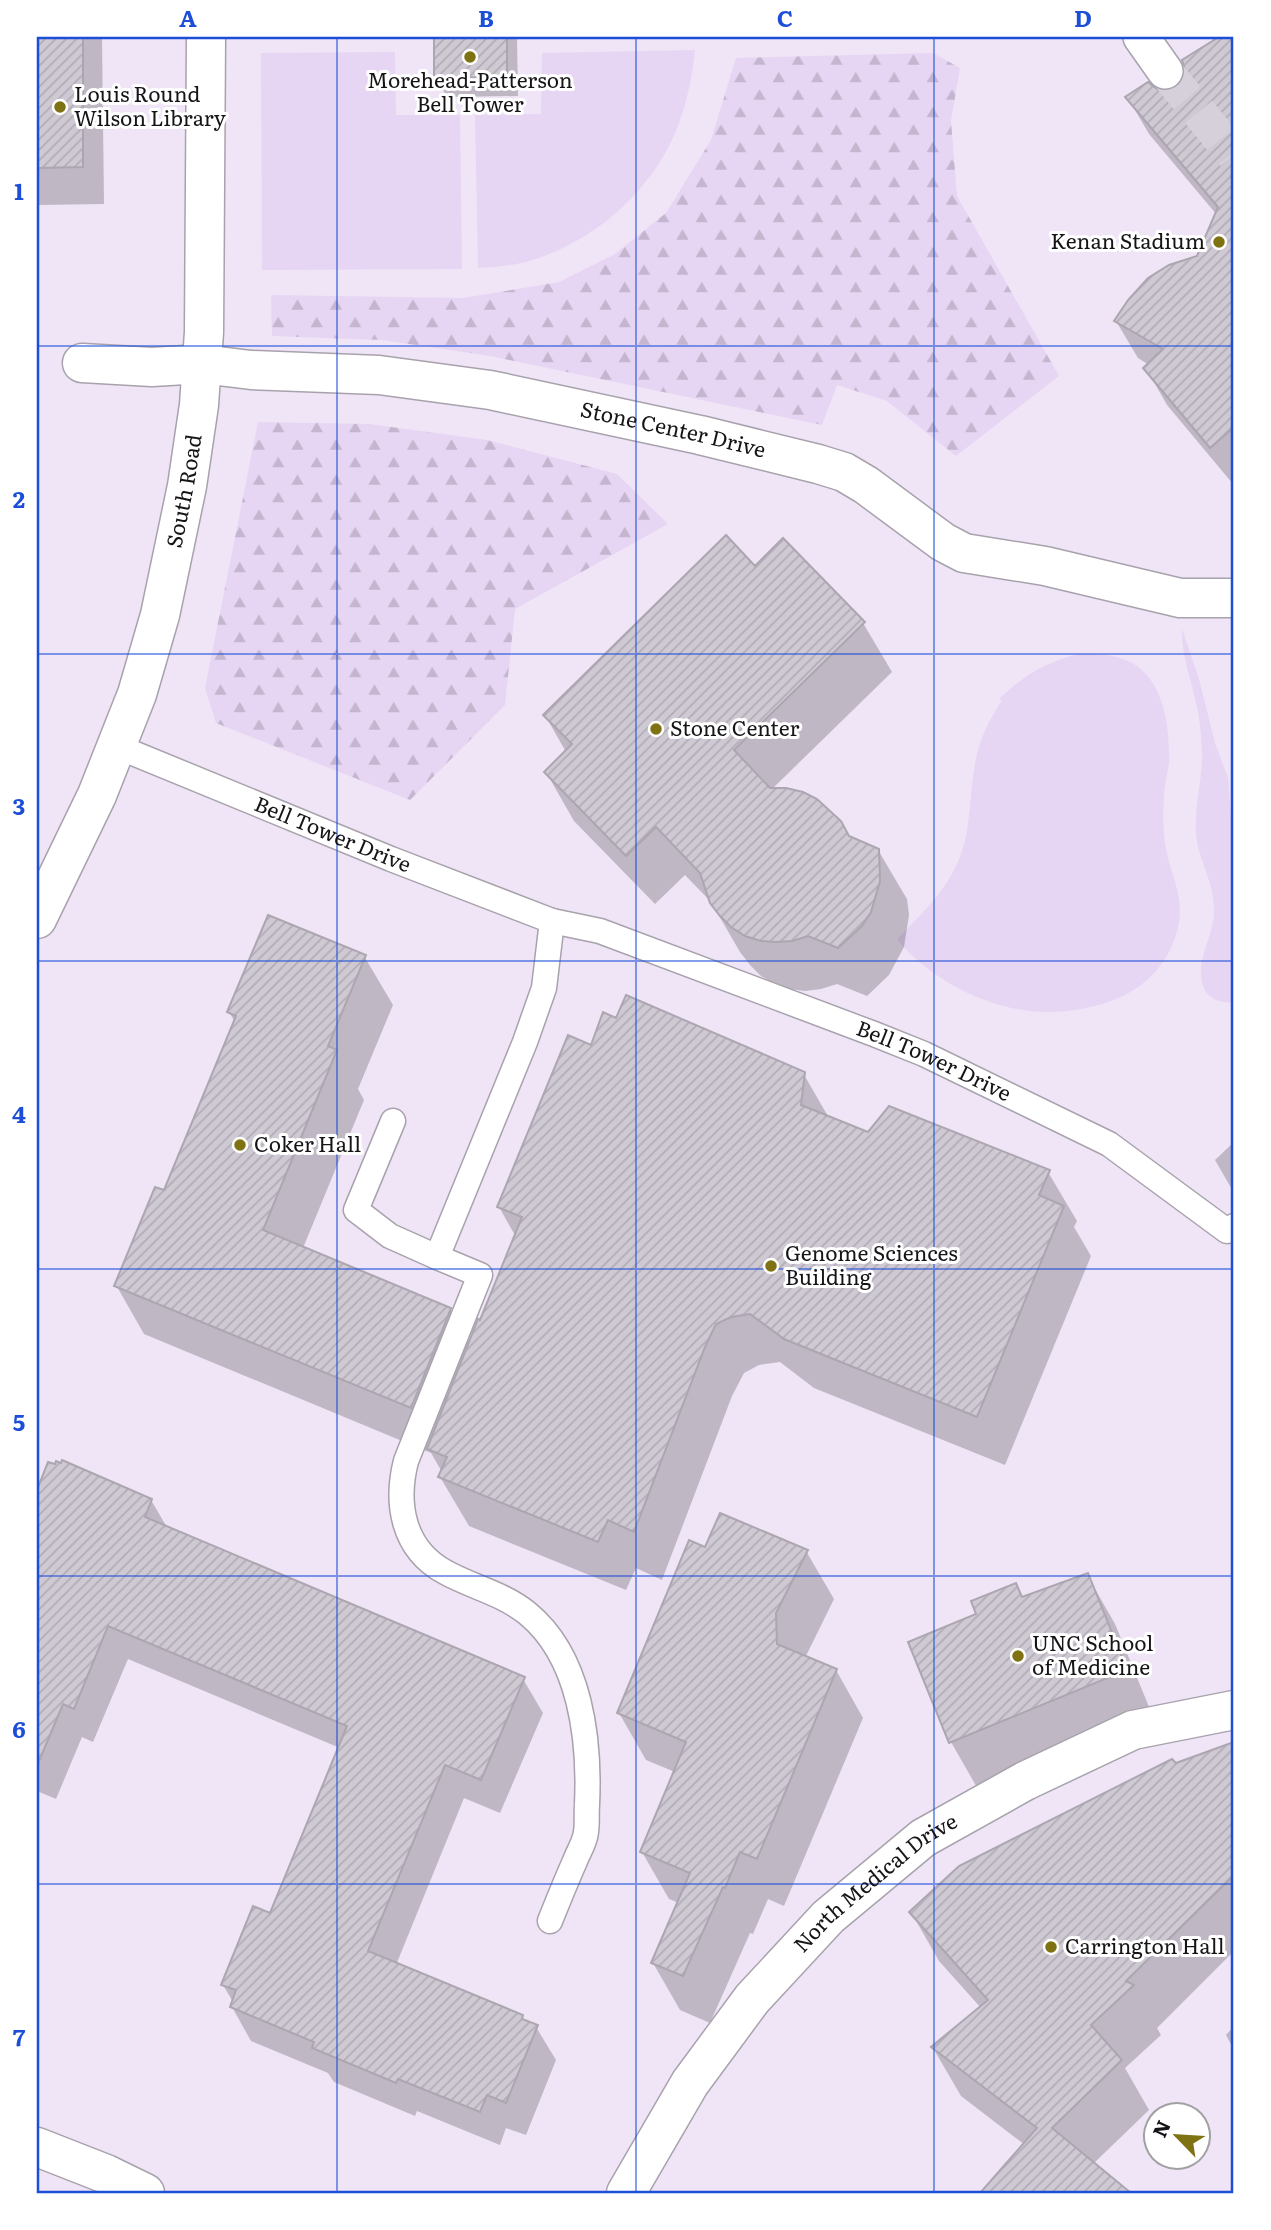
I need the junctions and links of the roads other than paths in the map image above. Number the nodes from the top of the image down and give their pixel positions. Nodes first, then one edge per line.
1 (206, 37) edge
2 (1140, 37) edge
3 (1165, 71) tunnel mouth
4 (82, 363) dead end
5 (202, 365) junction
6 (1234, 598) edge
7 (116, 746) junction
8 (37, 919) edge
9 (552, 921) junction
10 (393, 1121) dead end
11 (1232, 1231) edge
12 (437, 1256) junction
13 (1234, 1710) edge
14 (550, 1921) dead end
15 (37, 2147) edge
16 (145, 2193) edge
17 (626, 2193) edge

1 - 5 street, South Road
2 - 3 street
4 - 5 street, Stone Center Drive
5 - 6 street, Stone Center Drive
5 - 7 street, South Road
7 - 8 street, South Road
7 - 9 lane, Bell Tower Drive
9 - 11 lane, Bell Tower Drive
9 - 12 lane
10 - 12 lane
12 - 14 lane
13 - 17 street, North Medical Drive
15 - 16 street

